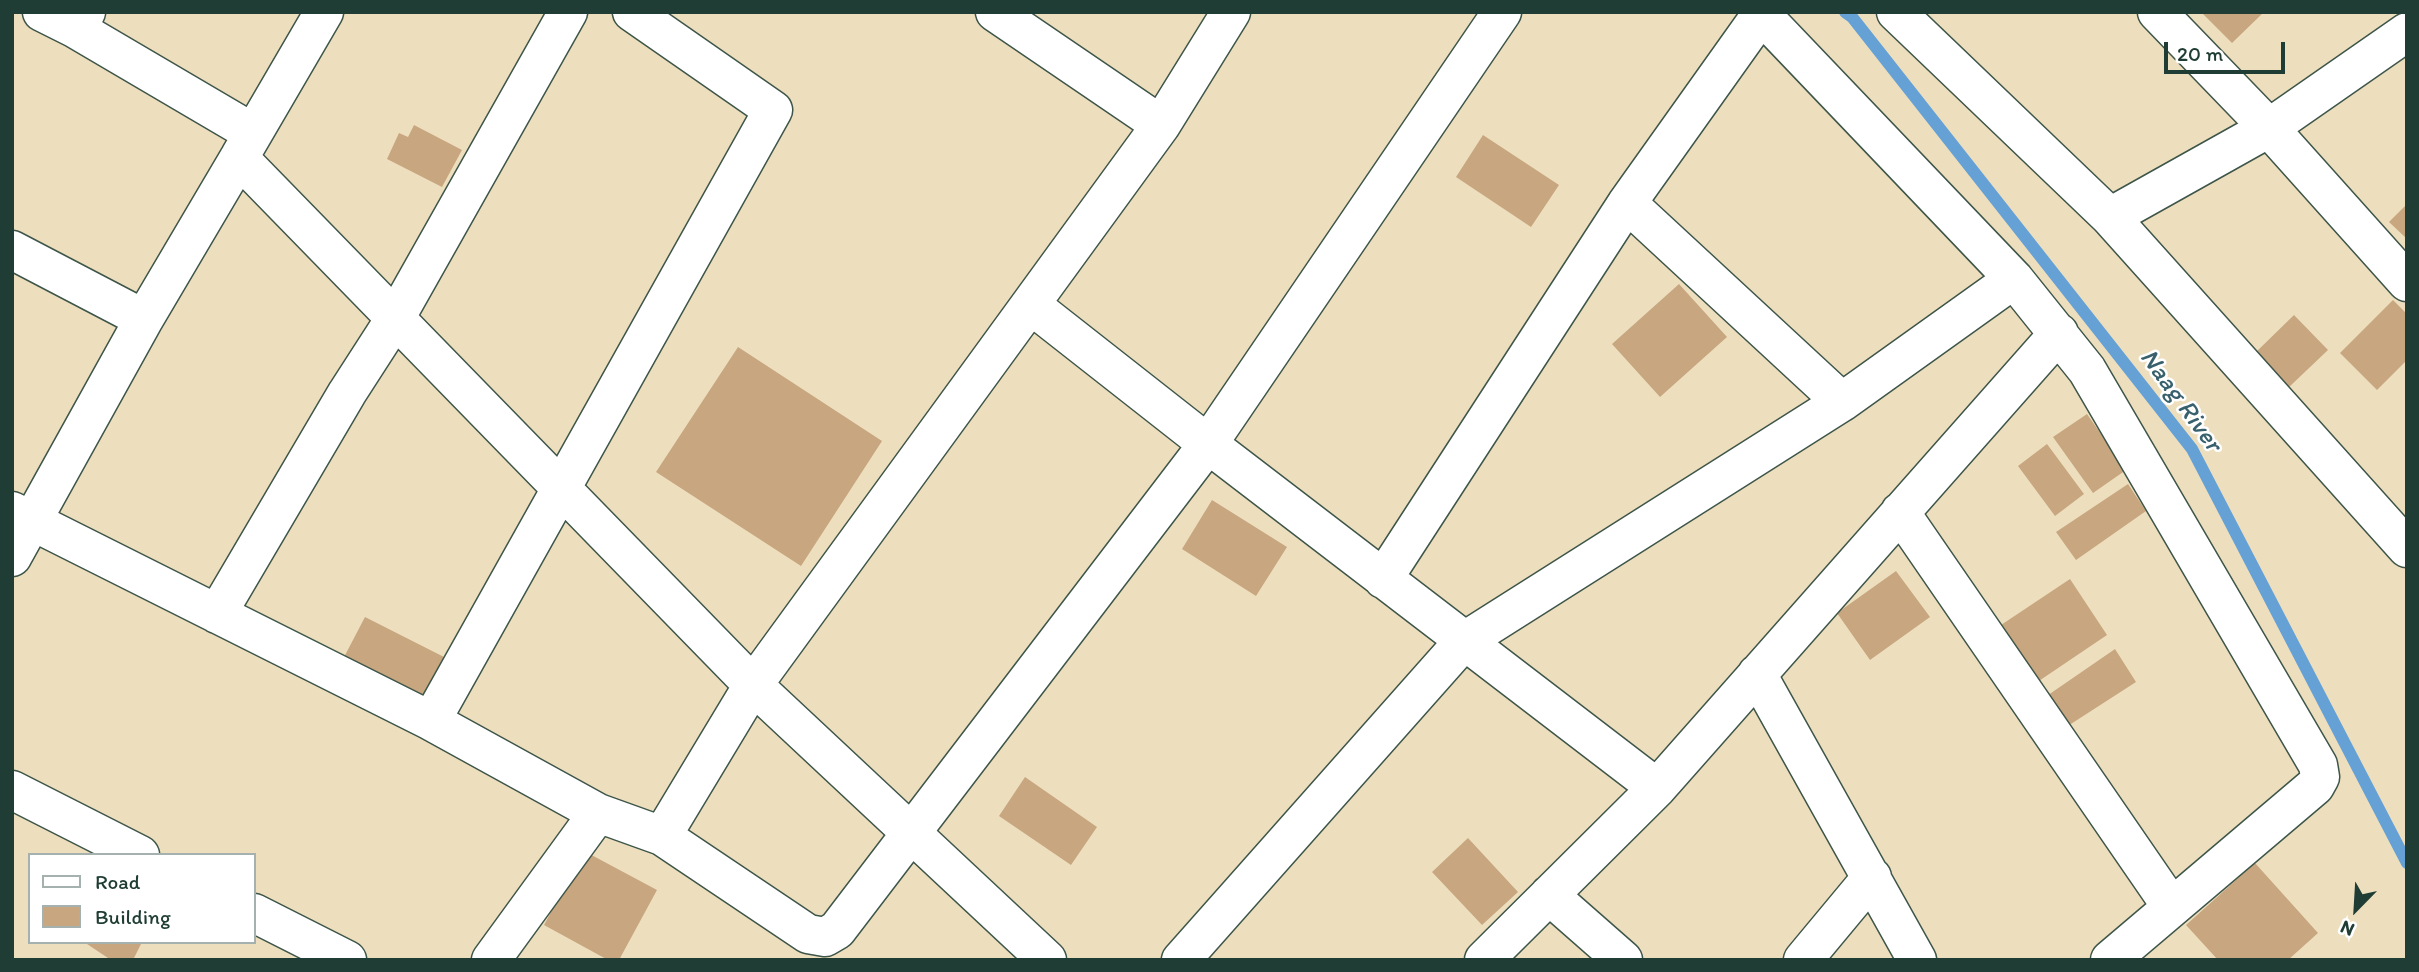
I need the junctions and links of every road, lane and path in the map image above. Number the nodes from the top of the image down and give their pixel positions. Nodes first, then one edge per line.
1 (42, 12) edge
2 (324, 12) edge
3 (568, 12) edge
4 (632, 12) edge
5 (995, 12) edge
6 (1231, 12) edge
7 (1502, 12) edge
8 (1896, 12) edge
9 (2157, 12) edge
10 (1761, 13) edge
11 (81, 20) edge
12 (2407, 32) edge
13 (1161, 125) junction
14 (2269, 128) junction
15 (246, 146) junction
16 (1627, 204) junction
17 (2110, 217) junction
18 (12, 250) edge
19 (2014, 279) junction
20 (2407, 282) edge
21 (1031, 305) junction
22 (396, 317) junction
23 (144, 319) junction
24 (2060, 333) junction
25 (1842, 402) junction
26 (1208, 444) junction
27 (562, 488) junction
28 (1900, 512) junction
29 (22, 516) edge
30 (2407, 548) edge
31 (12, 557) edge
32 (1383, 579) junction
33 (217, 614) junction
34 (1462, 642) junction
35 (1757, 674) junction
36 (752, 685) junction
37 (431, 721) junction
38 (1657, 788) junction
39 (12, 790) edge
40 (598, 813) junction
41 (912, 831) junction
42 (662, 836) junction
43 (136, 853) edge
44 (1872, 877) junction
45 (1549, 895) junction
46 (2171, 906) junction
47 (256, 913) edge
48 (347, 960) edge
49 (491, 960) edge
50 (1047, 960) edge
51 (1181, 960) edge
52 (1484, 960) edge
53 (1623, 960) edge
54 (1803, 960) edge
55 (1917, 960) edge
56 (2110, 960) edge

1 - 11 street
2 - 15 street
3 - 22 street
4 - 27 street
5 - 13 street
6 - 13 street
7 - 26 street
8 - 17 street
9 - 14 street
10 - 16 street
10 - 19 street
11 - 15 street
12 - 14 street
13 - 21 street
14 - 17 street
14 - 20 street
15 - 22 street
15 - 23 street
16 - 25 street
16 - 32 street
17 - 30 street
18 - 23 street
19 - 24 street
19 - 25 street
21 - 26 street
21 - 36 street
22 - 27 street
22 - 33 street
23 - 29 street
24 - 28 street
24 - 46 street
25 - 34 street
26 - 32 street
26 - 41 street
27 - 36 street
27 - 37 street
28 - 35 street
28 - 46 street
29 - 31 street
29 - 33 street
32 - 34 street
33 - 37 street
34 - 38 street
34 - 51 street
35 - 38 street
35 - 44 street
36 - 41 street
36 - 42 street
37 - 40 street
38 - 45 street
39 - 43 street
40 - 42 street
40 - 49 street
41 - 42 street
41 - 50 street
44 - 54 street
44 - 55 street
45 - 52 street
45 - 53 street
46 - 56 street
47 - 48 street

